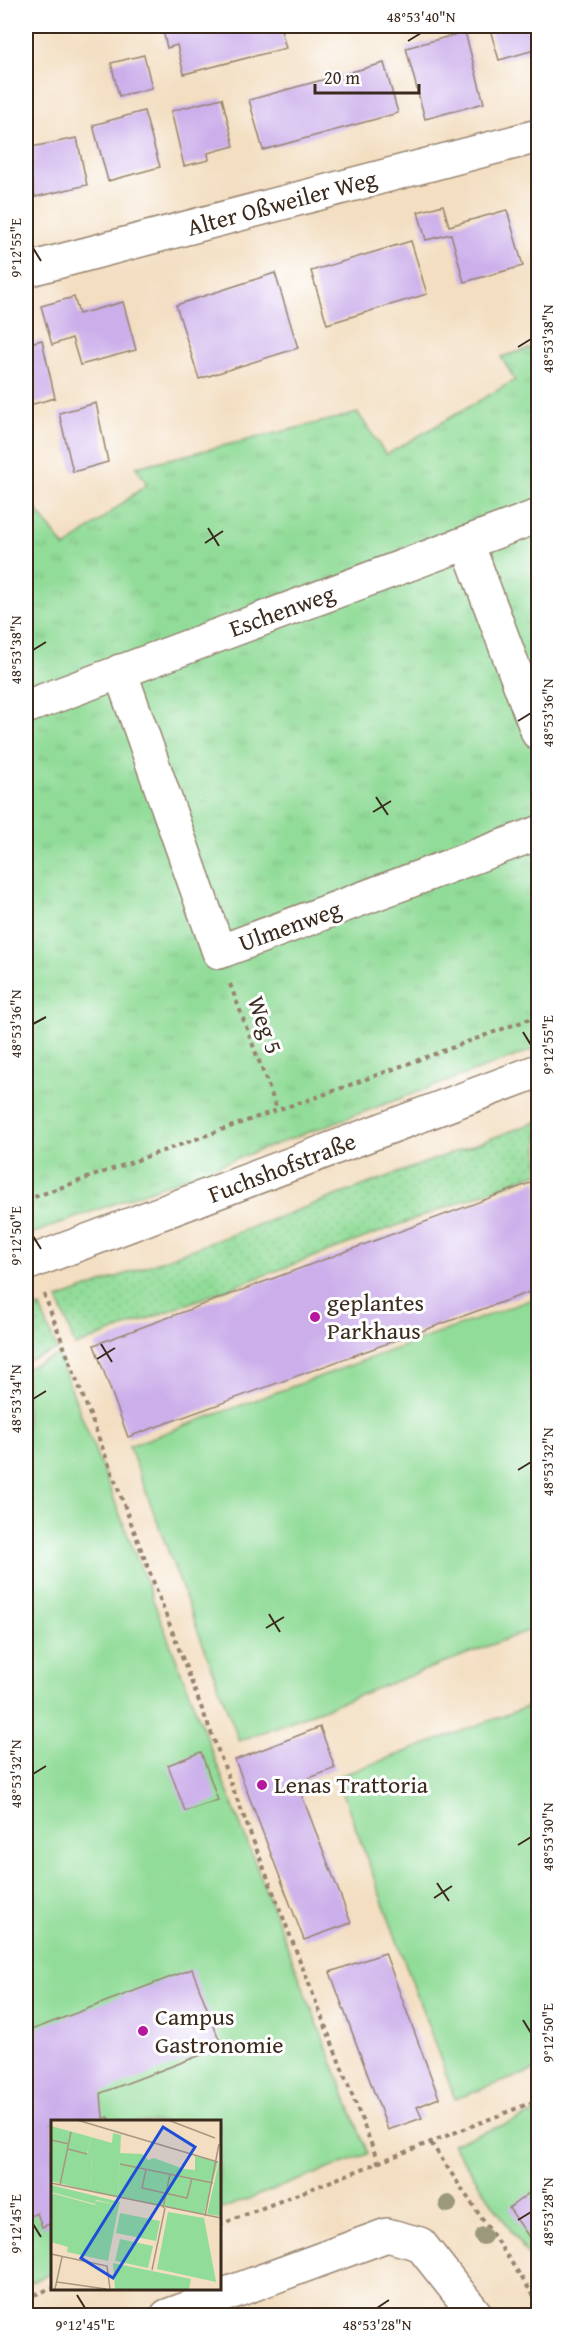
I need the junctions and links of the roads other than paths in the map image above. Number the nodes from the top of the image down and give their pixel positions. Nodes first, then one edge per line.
1 (538, 136) edge
2 (26, 270) edge
3 (538, 516) edge
4 (467, 543) junction
5 (120, 671) junction
6 (26, 707) edge
7 (538, 733) edge
8 (538, 833) edge
9 (538, 1071) edge
10 (29, 1263) edge
11 (167, 2316) edge
12 (477, 2316) edge

1 - 2 street, Alter Oßweiler Weg
3 - 4 street, Eschenweg
4 - 5 street, Eschenweg
4 - 7 street
5 - 6 street, Eschenweg
5 - 8 street, Ulmenweg
9 - 10 street, Fuchshofstraße
11 - 12 street

